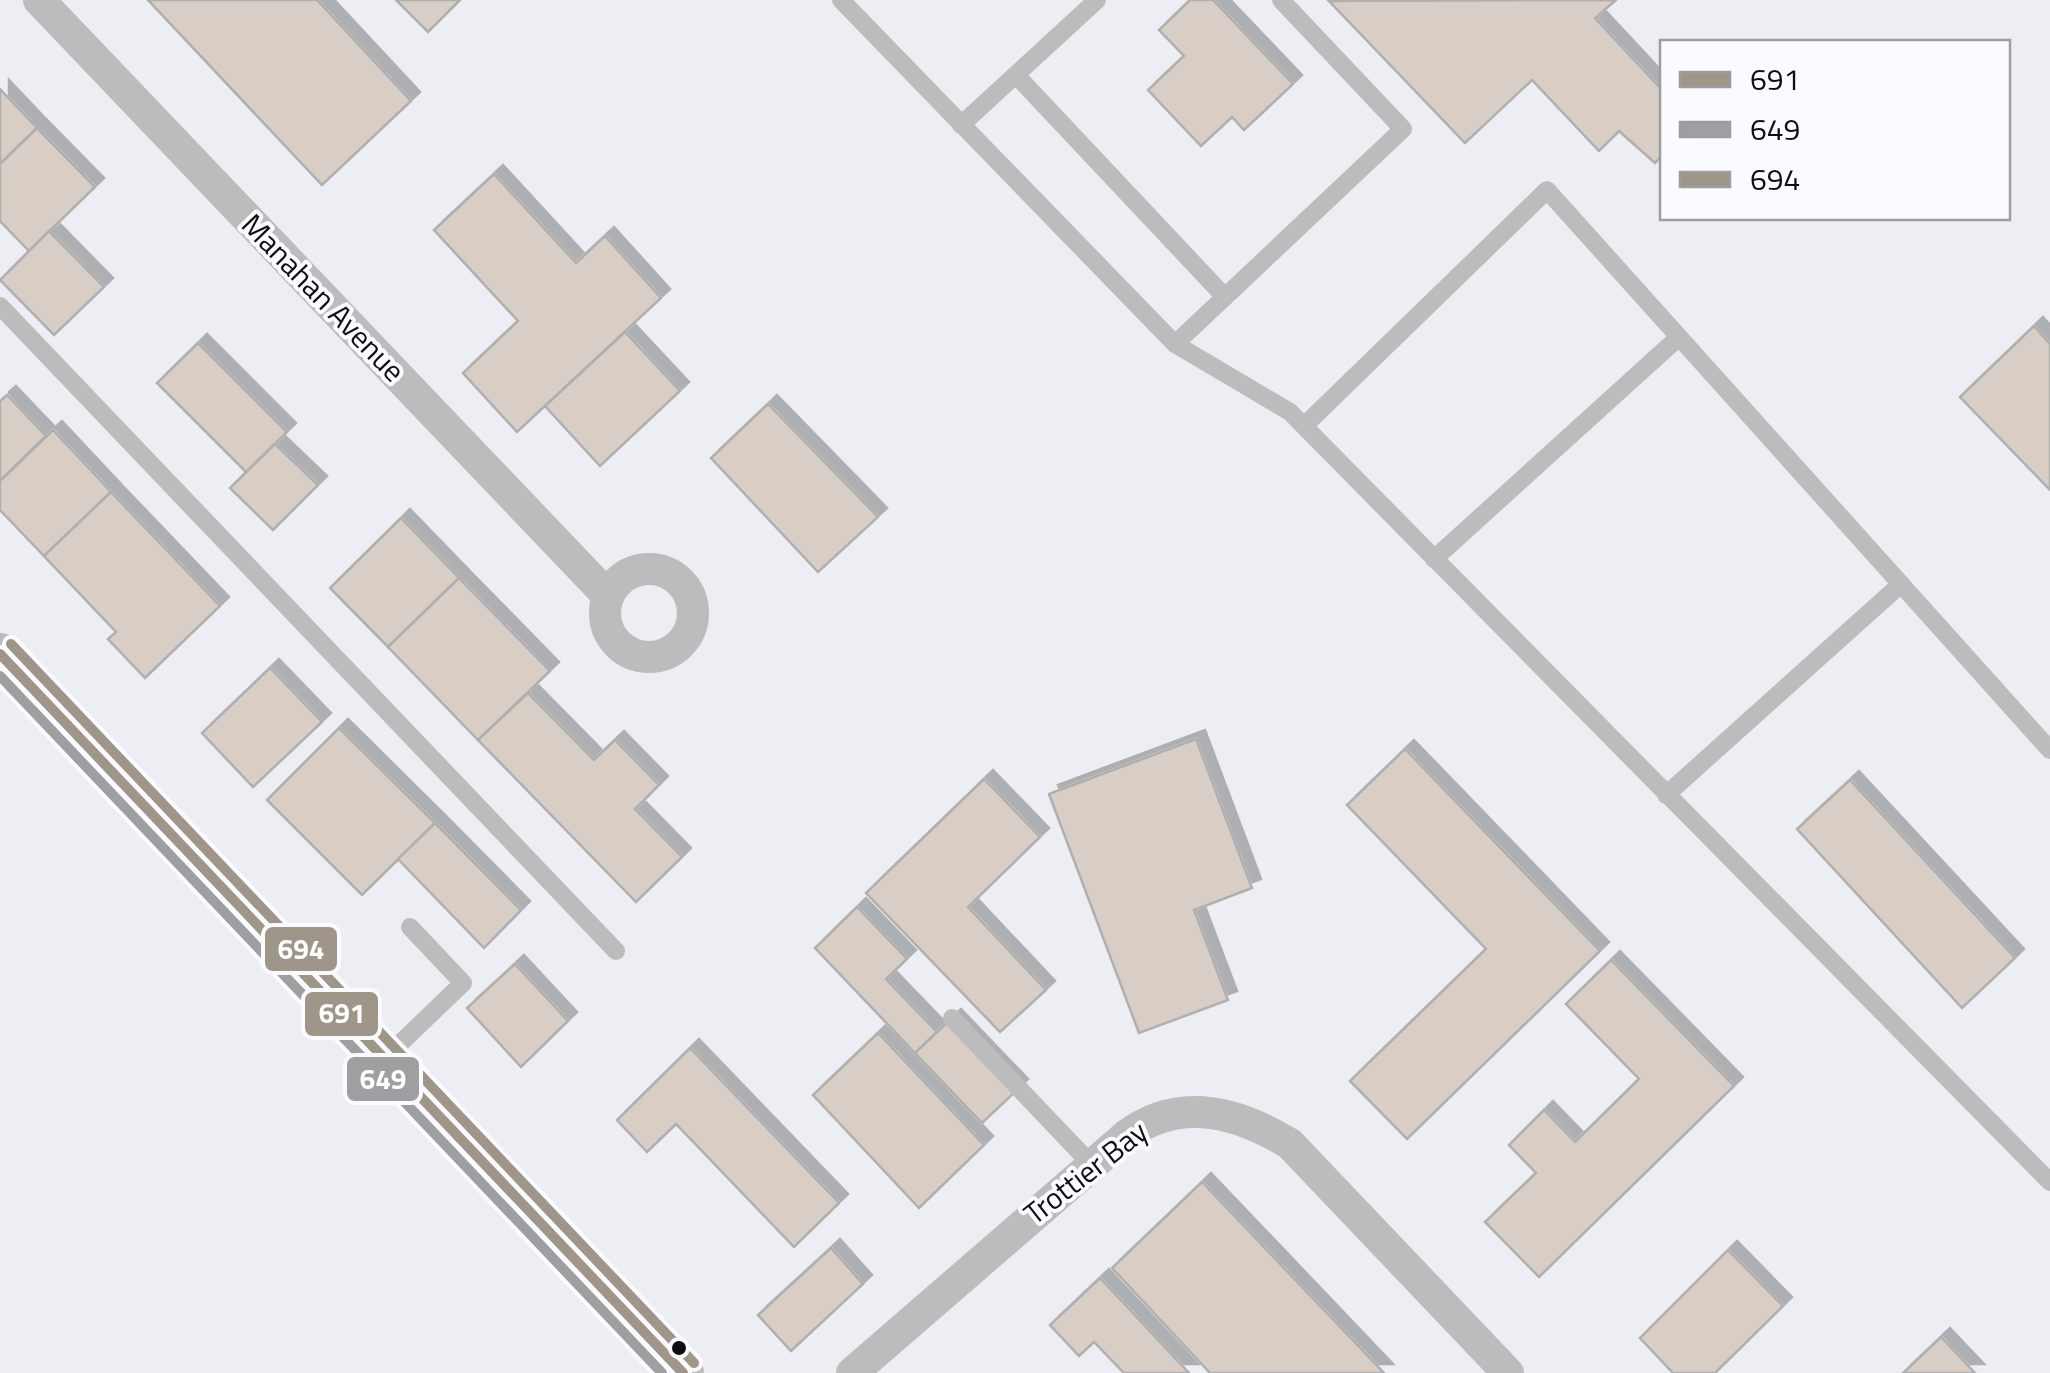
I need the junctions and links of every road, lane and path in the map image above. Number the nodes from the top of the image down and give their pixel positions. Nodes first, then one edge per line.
1 (39, 0) edge
2 (841, 0) edge
3 (1097, 0) edge
4 (1280, 0) edge
5 (1016, 75) junction
6 (962, 125) junction
7 (1225, 297) junction
8 (0, 306) edge
9 (1679, 337) junction
10 (1175, 344) junction
11 (1304, 426) junction
12 (1434, 559) junction
13 (1901, 584) junction
14 (608, 596) dead end
15 (0, 654) edge
16 (2050, 750) edge
17 (1666, 795) junction
18 (410, 927) dead end
19 (616, 951) dead end
20 (952, 1018) dead end
21 (384, 1059) junction
22 (1092, 1165) junction
23 (2050, 1182) edge
24 (683, 1373) edge
25 (852, 1373) edge
26 (1508, 1373) edge

1 - 14 street, Manahan Avenue
2 - 6 lane
3 - 5 lane
4 - 7 lane
5 - 6 lane
5 - 7 lane
6 - 10 lane
7 - 10 lane
8 - 19 lane
9 - 11 lane
9 - 12 lane
9 - 13 lane
10 - 11 lane
11 - 12 lane
12 - 17 lane
13 - 16 lane
13 - 17 lane
15 - 21 street
17 - 23 lane
18 - 21 lane
20 - 22 lane
21 - 24 street
22 - 25 street, Trottier Bay
22 - 26 street, Trottier Bay

